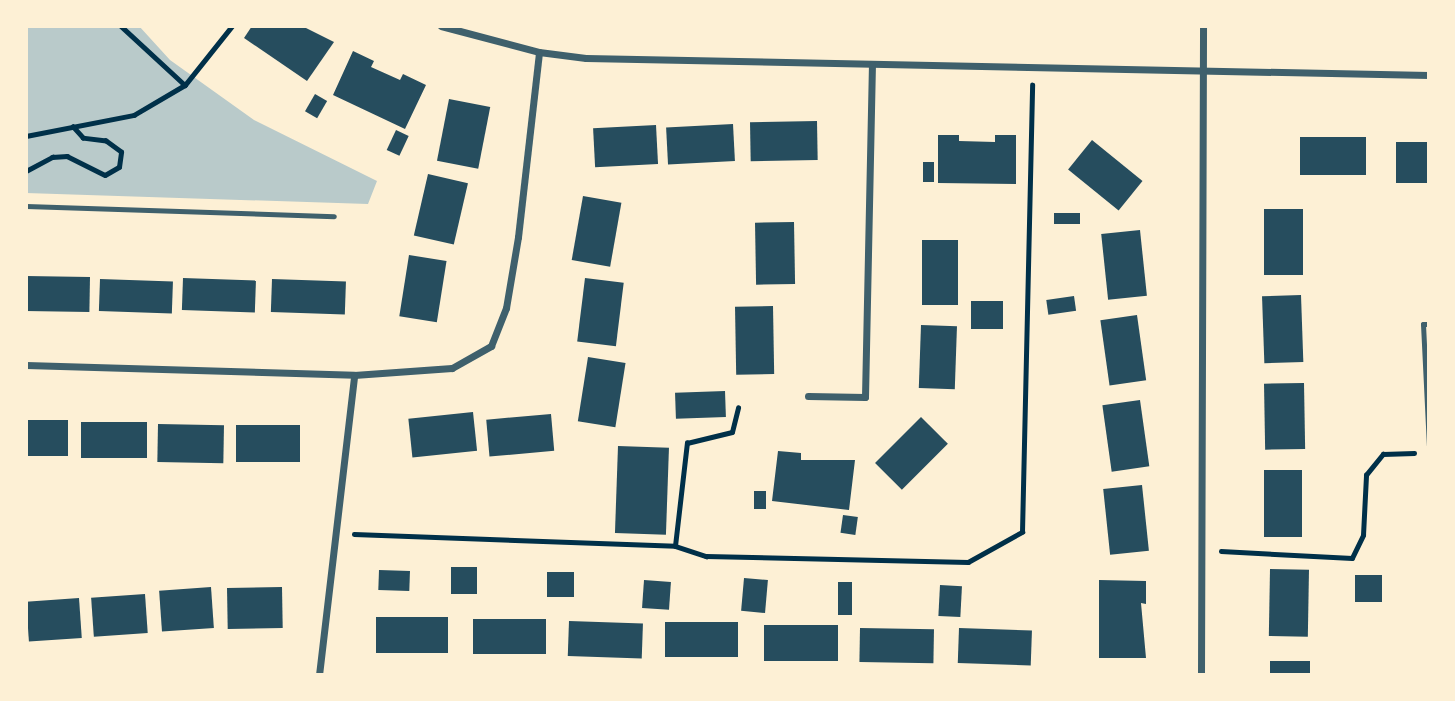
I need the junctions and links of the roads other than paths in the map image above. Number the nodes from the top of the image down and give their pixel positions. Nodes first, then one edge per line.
1 (441, 26) edge
2 (1203, 26) edge
3 (539, 52) junction
4 (872, 65) junction
5 (1202, 72) junction
6 (1429, 75) edge
7 (26, 206) edge
8 (334, 216) dead end
9 (1429, 324) edge
10 (26, 365) edge
11 (354, 374) junction
12 (808, 396) dead end
13 (1429, 446) edge
14 (319, 675) edge
15 (1201, 675) edge

1 - 3 street
2 - 5 street
3 - 4 street
3 - 11 street
4 - 5 street
4 - 12 street
5 - 6 street
5 - 15 street
7 - 8 lane
9 - 13 lane
10 - 11 street
11 - 14 street

